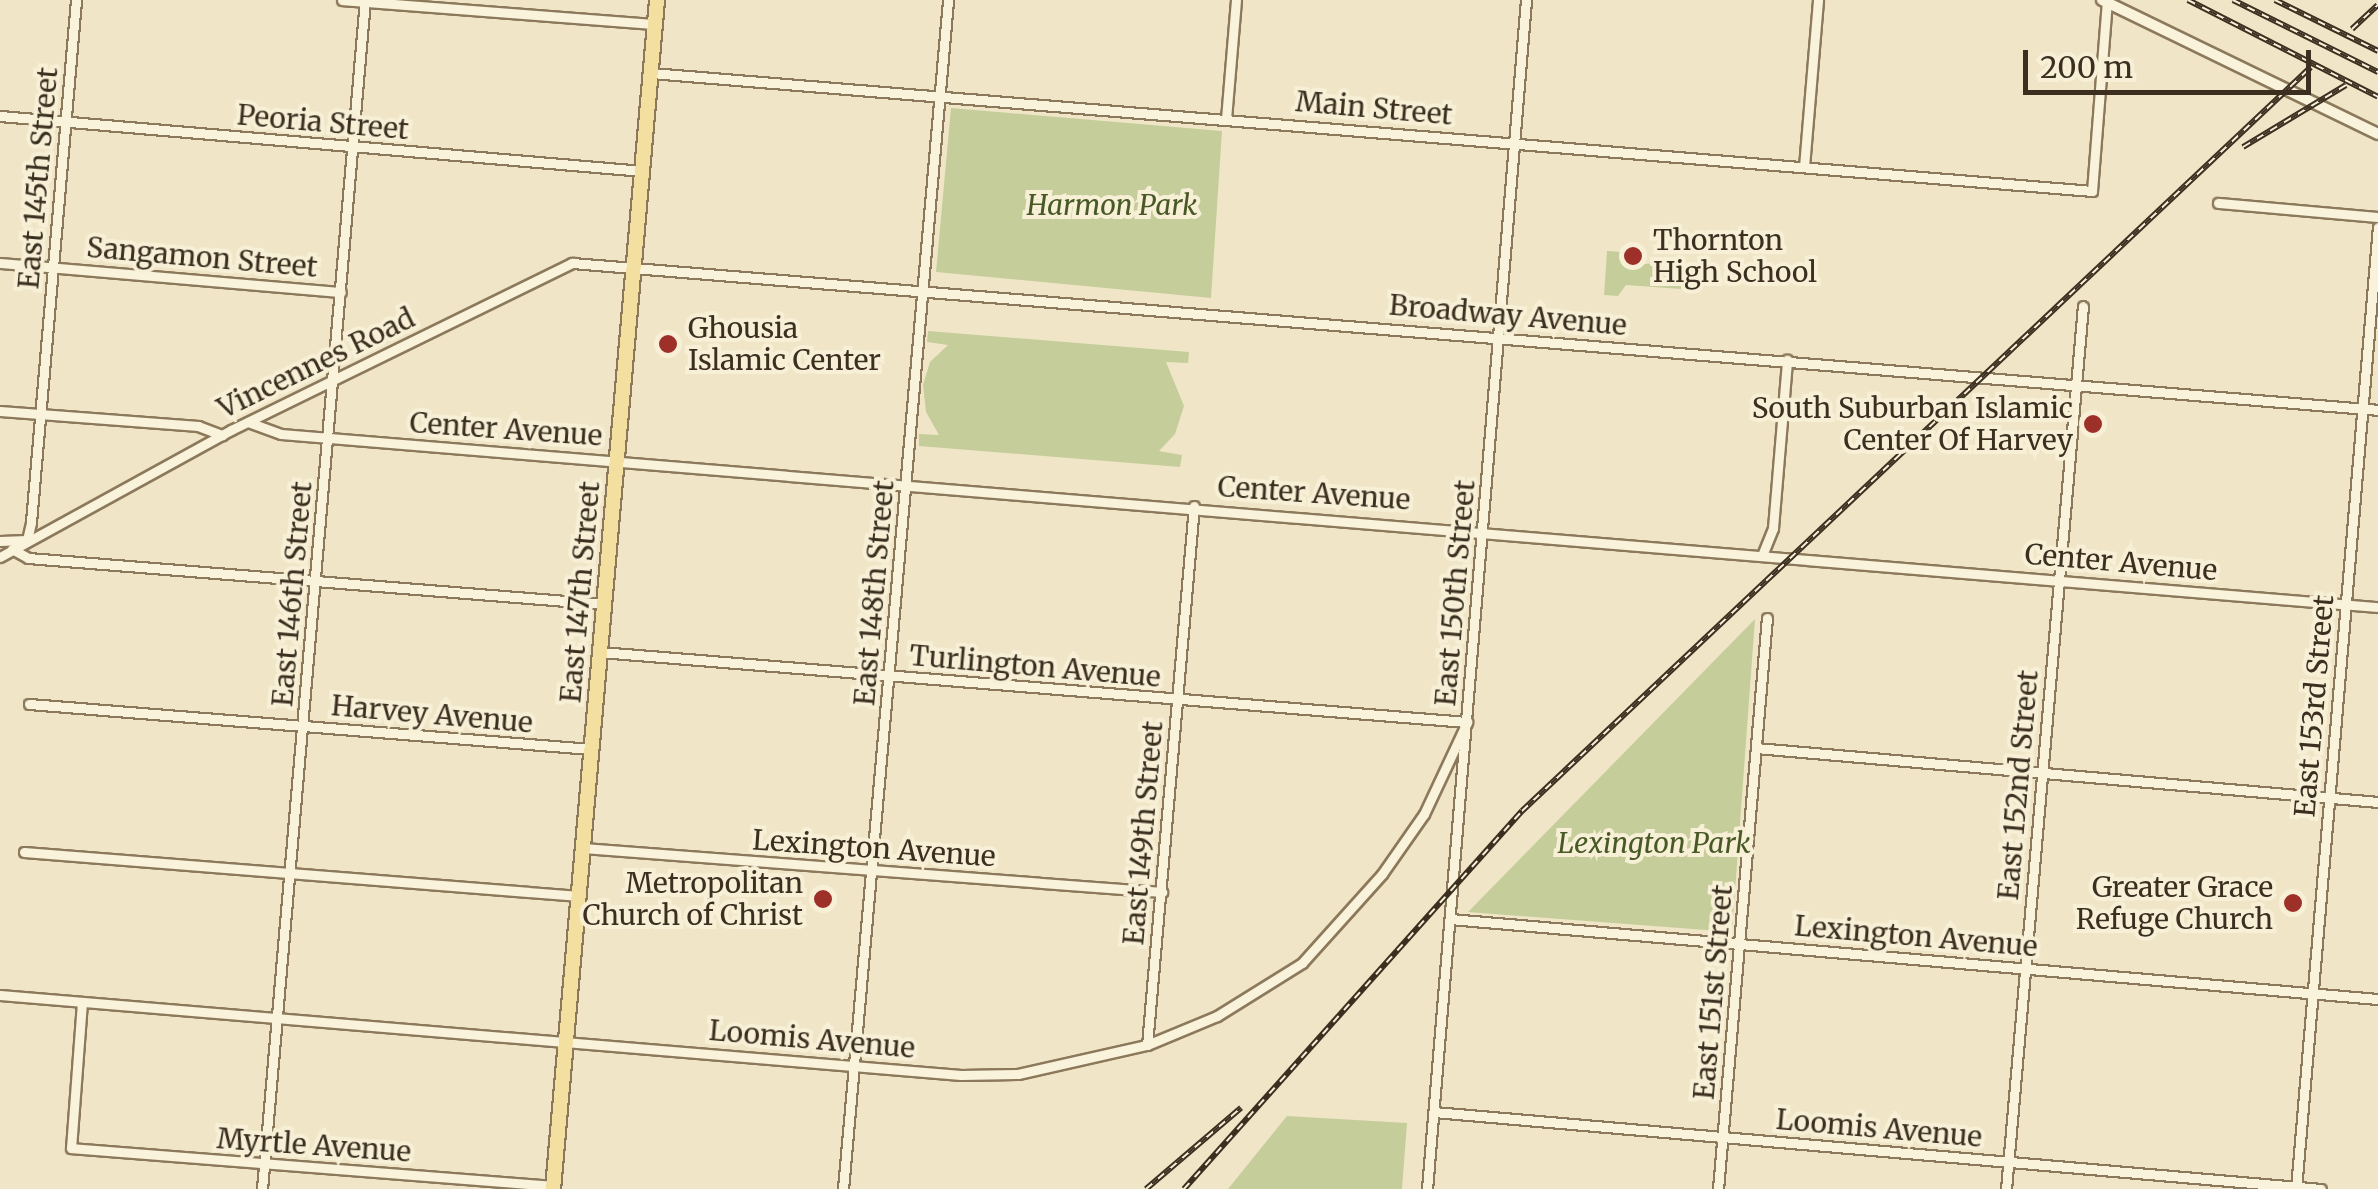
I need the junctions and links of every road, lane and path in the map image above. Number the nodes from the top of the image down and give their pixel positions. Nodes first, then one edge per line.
1 (76, 0) edge
2 (342, 0) edge
3 (657, 0) edge
4 (948, 0) edge
5 (1236, 0) edge
6 (1526, 0) edge
7 (1818, 0) edge
8 (2106, 0) edge
9 (365, 1) edge
10 (656, 24) junction
11 (651, 73) junction
12 (939, 95) junction
13 (0, 116) edge
14 (1226, 119) junction
15 (66, 122) junction
16 (2378, 134) edge
17 (1514, 143) junction
18 (353, 148) junction
19 (1804, 167) junction
20 (643, 170) junction
21 (2218, 203) dead end
22 (2378, 216) edge
23 (2378, 227) edge
24 (0, 263) edge
25 (635, 266) junction
26 (53, 268) junction
27 (922, 289) junction
28 (340, 292) junction
29 (2083, 306) dead end
30 (1497, 337) junction
31 (1788, 360) junction
32 (333, 379) junction
33 (2076, 385) junction
34 (2362, 409) junction
35 (0, 410) edge
36 (2378, 410) edge
37 (40, 414) junction
38 (248, 422) junction
39 (222, 435) junction
40 (328, 438) junction
41 (616, 460) junction
42 (906, 484) junction
43 (1194, 506) junction
44 (1484, 529) junction
45 (28, 540) junction
46 (0, 541) edge
47 (12, 549) junction
48 (1763, 553) junction
49 (0, 556) edge
50 (2058, 579) junction
51 (315, 582) junction
52 (604, 604) junction
53 (2346, 604) junction
54 (2378, 607) edge
55 (1767, 618) dead end
56 (600, 652) junction
57 (890, 677) junction
58 (1177, 700) junction
59 (30, 704) dead end
60 (1467, 722) junction
61 (302, 726) junction
62 (1756, 748) junction
63 (591, 750) junction
64 (2042, 773) junction
65 (2329, 798) junction
66 (2378, 802) edge
67 (583, 848) junction
68 (24, 852) dead end
69 (871, 870) junction
70 (290, 873) junction
71 (1162, 892) junction
72 (578, 896) junction
73 (1450, 919) junction
74 (1739, 943) junction
75 (2025, 969) junction
76 (2312, 993) junction
77 (0, 995) edge
78 (2378, 999) edge
79 (82, 1002) junction
80 (277, 1018) junction
81 (567, 1040) junction
82 (1147, 1045) junction
83 (853, 1064) junction
84 (1434, 1112) junction
85 (1723, 1137) junction
86 (2008, 1162) junction
87 (264, 1164) junction
88 (553, 1188) edge
89 (2296, 1188) edge
90 (262, 1189) edge
91 (843, 1189) edge
92 (1427, 1189) edge
93 (1718, 1189) edge
94 (2006, 1189) edge
95 (2321, 1189) edge

1 - 15 street, East 145th Street
2 - 9 street
3 - 10 main road, East 147th Street
4 - 12 street, East 148th Street
5 - 14 street
6 - 17 street, East 150th Street
7 - 19 street
8 - 16 street
8 - 19 street, Main Street
9 - 10 street
9 - 18 street, East 146th Street
10 - 11 main road, East 147th Street
11 - 12 street, Main Street
11 - 20 main road, East 147th Street
12 - 14 street, Main Street
12 - 27 street, East 148th Street
13 - 15 street, Peoria Street
14 - 17 street, Main Street
15 - 18 street, Peoria Street
15 - 26 street, East 145th Street
17 - 19 street, Main Street
17 - 30 street, East 150th Street
18 - 20 street, Peoria Street
18 - 28 street, East 146th Street
20 - 25 main road, East 147th Street
21 - 22 street
23 - 34 street, East 153rd Street
24 - 26 street, Sangamon Street
25 - 27 street, Broadway Avenue
25 - 32 street, Vincennes Road
25 - 41 main road, East 147th Street
26 - 28 street, Sangamon Street
26 - 37 street, East 145th Street
27 - 30 street, Broadway Avenue
27 - 42 street, East 148th Street
28 - 32 street, East 146th Street
29 - 33 street, East 152nd Street
30 - 31 street, Broadway Avenue
30 - 44 street, East 150th Street
31 - 33 street, Broadway Avenue
31 - 48 street
32 - 38 street, Vincennes Road
32 - 40 street, East 146th Street
33 - 34 street, Broadway Avenue
33 - 50 street, East 152nd Street
34 - 36 street, Broadway Avenue
34 - 53 street, East 153rd Street
35 - 37 street
37 - 39 street
37 - 45 street, East 145th Street
38 - 39 street, Vincennes Road
38 - 40 street, Center Avenue
39 - 45 street, Vincennes Road
40 - 41 street, Center Avenue
40 - 51 street, East 146th Street
41 - 42 street, Center Avenue
41 - 52 main road, East 147th Street
42 - 43 street, Center Avenue
42 - 57 street, East 148th Street
43 - 44 street, Center Avenue
43 - 58 street, East 149th Street
44 - 48 street, Center Avenue
44 - 60 street, East 150th Street
45 - 46 street, Vincennes Road
45 - 47 street, Vincennes Road
47 - 49 street, Vincennes Road
47 - 51 street
48 - 50 street, Center Avenue
50 - 53 street, Center Avenue
50 - 64 street, East 152nd Street
51 - 52 street
51 - 61 street, East 146th Street
52 - 56 main road, East 147th Street
53 - 54 street, Center Avenue
53 - 65 street, East 153rd Street
55 - 62 street, East 151st Street
56 - 57 street, Turlington Avenue
56 - 63 main road, East 147th Street
57 - 58 street, Turlington Avenue
57 - 69 street, East 148th Street
58 - 60 street, Turlington Avenue
58 - 71 street, East 149th Street
59 - 61 street, Harvey Avenue
60 - 73 street, East 150th Street
60 - 82 street, Loomis Avenue
61 - 63 street, Harvey Avenue
61 - 70 street, East 146th Street
62 - 64 street
62 - 74 street, East 151st Street
63 - 67 main road, East 147th Street
64 - 65 street
64 - 75 street, East 152nd Street
65 - 66 street
65 - 76 street, East 153rd Street
67 - 69 street, Lexington Avenue
67 - 72 main road, East 147th Street
68 - 70 street
69 - 71 street, Lexington Avenue
69 - 83 street, East 148th Street
70 - 72 street
70 - 80 street, East 146th Street
71 - 82 street, East 149th Street
72 - 81 main road, East 147th Street
73 - 74 street, Lexington Avenue
73 - 84 street, East 150th Street
74 - 75 street, Lexington Avenue
74 - 85 street, East 151st Street
75 - 76 street, Lexington Avenue
75 - 86 street, East 152nd Street
76 - 78 street, Lexington Avenue
76 - 89 street, East 153rd Street
77 - 79 street, Loomis Avenue
79 - 80 street, Loomis Avenue
79 - 87 street, Myrtle Avenue
80 - 81 street, Loomis Avenue
80 - 87 street, East 146th Street
81 - 83 street, Loomis Avenue
81 - 88 main road, East 147th Street
82 - 83 street, Loomis Avenue
83 - 91 street, East 148th Street
84 - 85 street, Loomis Avenue
84 - 92 street, East 150th Street
85 - 86 street, Loomis Avenue
85 - 93 street, East 151st Street
86 - 89 street, Loomis Avenue
86 - 94 street, East 152nd Street
87 - 88 street, Myrtle Avenue
87 - 90 street, East 146th Street
89 - 95 street, Loomis Avenue

